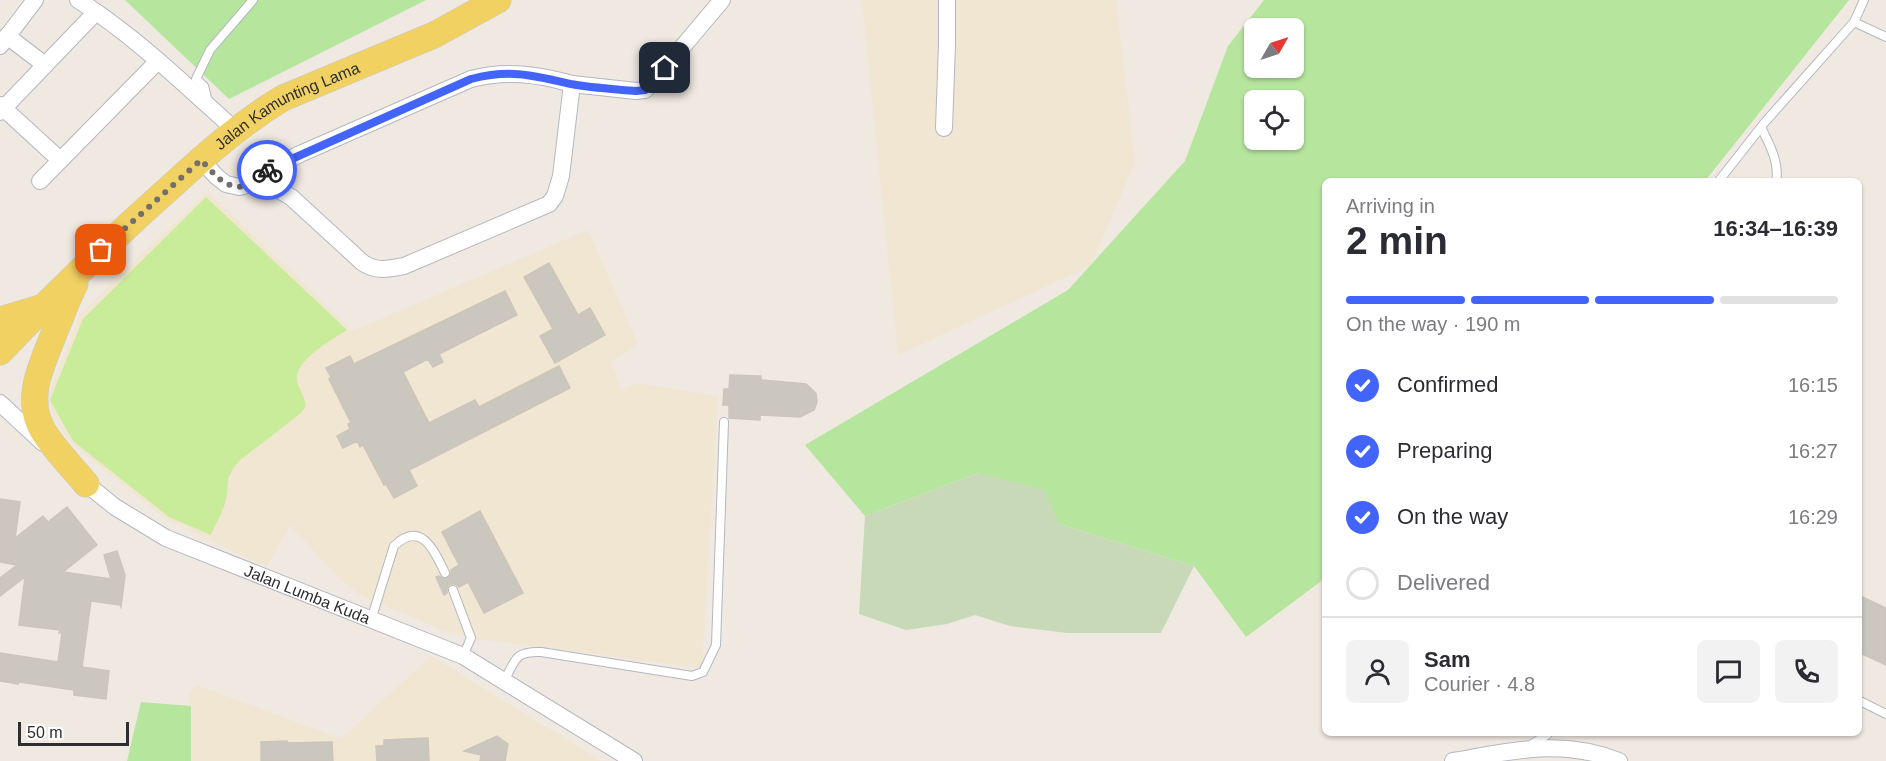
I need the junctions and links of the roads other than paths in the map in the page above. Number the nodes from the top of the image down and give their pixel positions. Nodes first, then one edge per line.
1 (35, 0) edge
2 (78, 0) edge
3 (253, 0) edge
4 (498, 0) edge
5 (722, 0) edge
6 (947, 0) edge
7 (1864, 0) edge
8 (96, 12) junction
9 (1854, 22) junction
10 (1886, 37) edge
11 (4, 41) edge
12 (158, 61) junction
13 (45, 65) junction
14 (572, 84) junction
15 (208, 106) junction
16 (1, 108) edge
17 (1761, 127) junction
18 (944, 128) dead end
19 (235, 130) junction
20 (60, 160) junction
21 (201, 160) junction
22 (1721, 178) edge
23 (1777, 178) edge
24 (40, 181) dead end
25 (253, 183) junction
26 (86, 266) junction
27 (44, 306) junction
28 (0, 320) edge
29 (0, 352) edge
30 (0, 403) edge
31 (724, 422) dead end
32 (86, 484) junction
33 (445, 573) dead end
34 (453, 590) dead end
35 (371, 620) junction
36 (464, 656) junction
37 (504, 681) junction
38 (1862, 702) edge
39 (1886, 714) edge
40 (1545, 736) edge
41 (1526, 748) junction
42 (634, 761) edge
43 (1453, 761) edge
44 (1619, 761) edge

1 - 11 street
2 - 8 street
3 - 15 lane
4 - 19 main road, Jalan Kamunting Lama
5 - 14 street
6 - 18 street
7 - 9 lane
8 - 12 street
8 - 13 street
9 - 10 lane
9 - 17 lane
11 - 13 street
12 - 15 street
12 - 20 street
13 - 16 street
14 - 25 street
14 - 25 street
15 - 19 street
16 - 20 street
17 - 22 lane
17 - 23 lane
19 - 21 main road, Jalan Kamunting Lama
20 - 24 street
21 - 25 street
21 - 26 main road, Jalan Kamunting Lama
26 - 27 main road, Jalan Kamunting Lama
26 - 32 main road
27 - 28 main road
27 - 29 main road, Jalan Kamunting Lama
30 - 32 street, Jalan Lumba Kuda
31 - 37 lane
32 - 35 street, Jalan Lumba Kuda
33 - 35 lane
34 - 36 lane
35 - 36 street, Jalan Lumba Kuda
36 - 37 street, Jalan Lumba Kuda
37 - 42 street, Jalan Lumba Kuda
38 - 39 lane
40 - 41 lane
41 - 43 street
41 - 44 street

